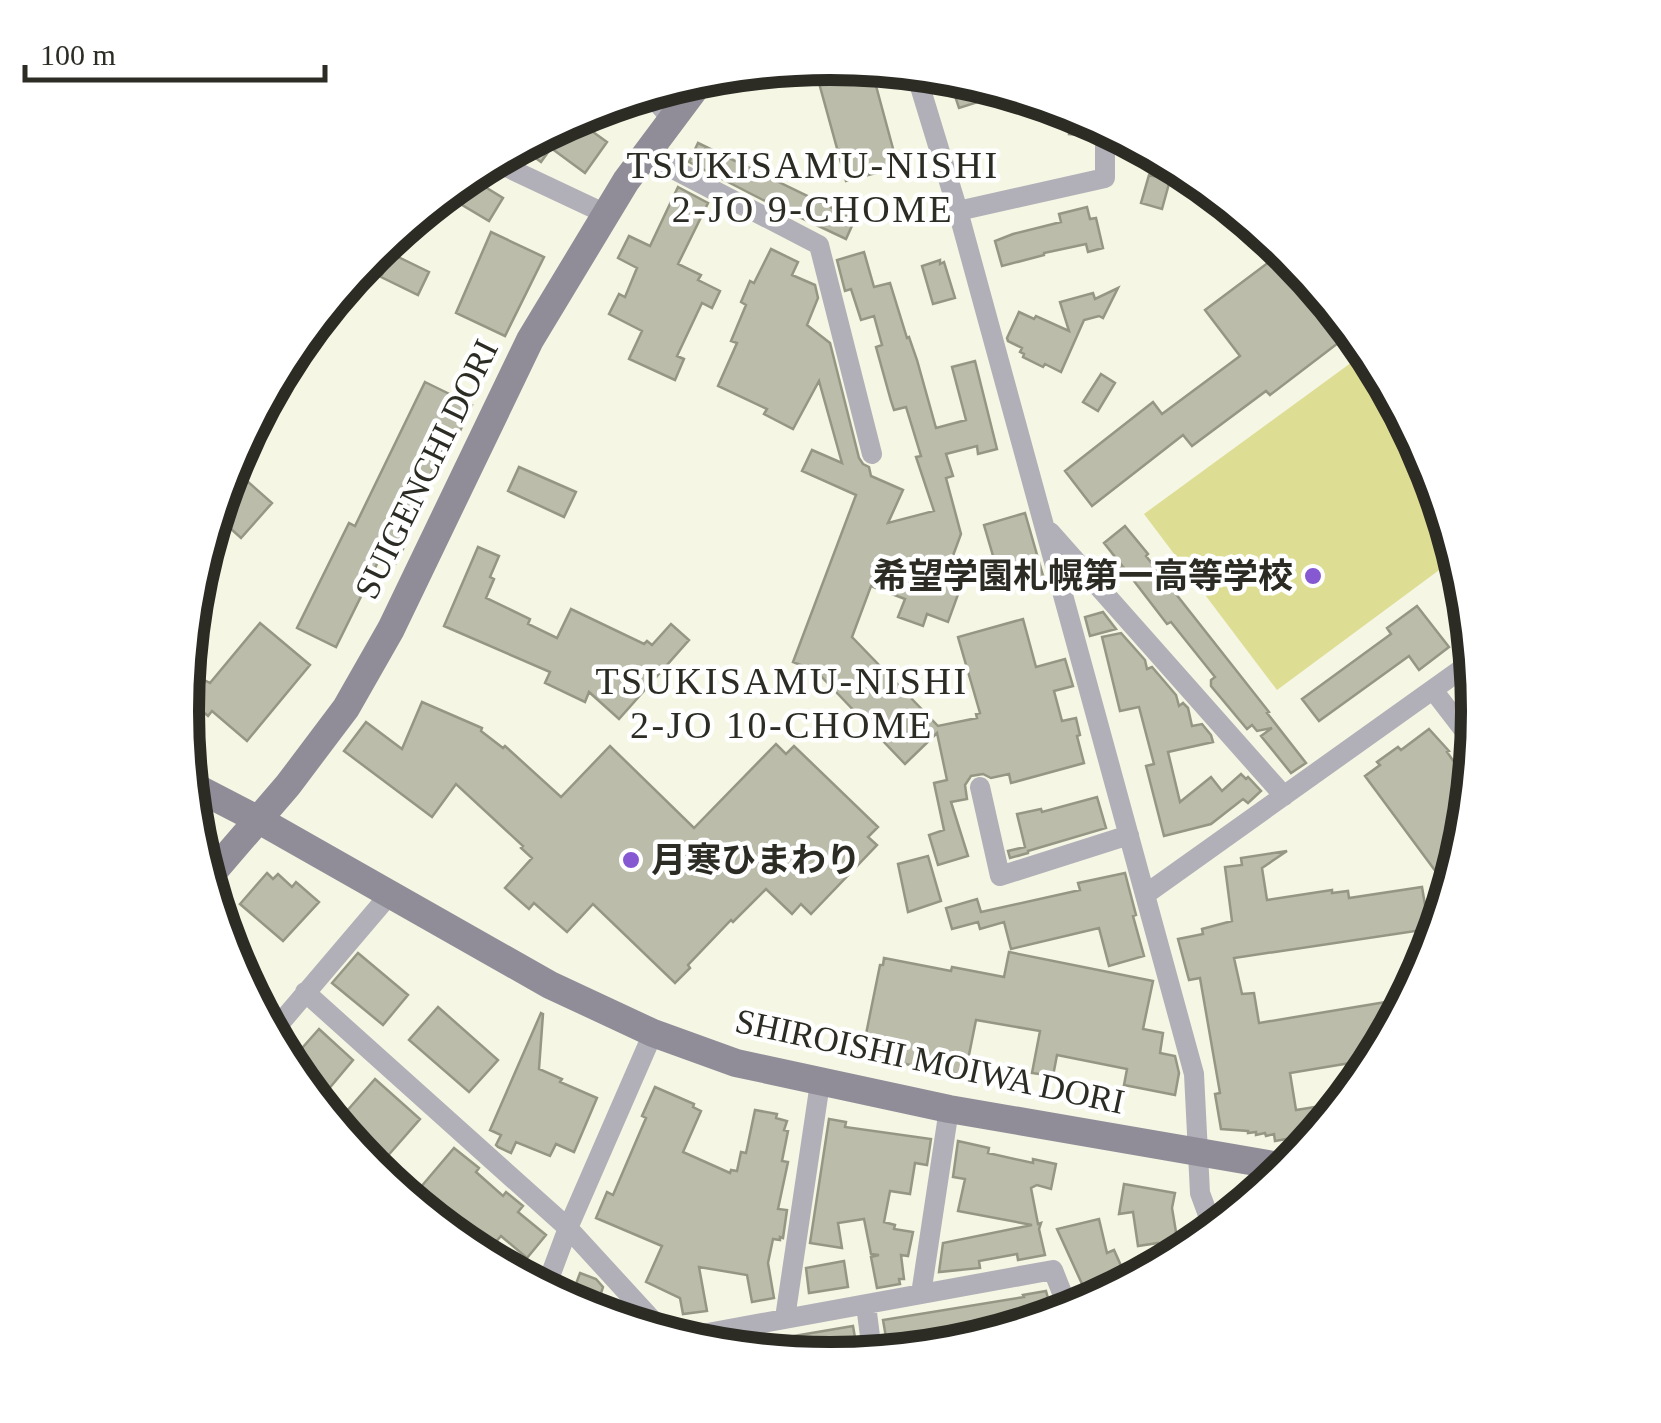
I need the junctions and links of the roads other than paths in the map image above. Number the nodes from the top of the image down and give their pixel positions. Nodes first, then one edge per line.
1 (920, 86) edge
2 (662, 108) edge
3 (1105, 143) edge
4 (646, 155) junction
5 (508, 169) edge
6 (958, 211) junction
7 (606, 214) junction
8 (872, 454) dead end
9 (1045, 526) junction
10 (1461, 670) edge
11 (1433, 690) junction
12 (1462, 726) edge
13 (980, 787) dead end
14 (204, 791) edge
15 (1284, 796) junction
16 (259, 820) junction
17 (1130, 835) junction
18 (219, 866) edge
19 (390, 894) junction
20 (1146, 894) junction
21 (304, 992) junction
22 (281, 1022) edge
23 (653, 1033) junction
24 (820, 1083) junction
25 (949, 1108) junction
26 (1198, 1152) junction
27 (1270, 1164) edge
28 (1209, 1217) edge
29 (568, 1228) junction
30 (550, 1277) edge
31 (922, 1294) junction
32 (1064, 1298) edge
33 (866, 1304) junction
34 (650, 1316) edge
35 (785, 1318) junction
36 (709, 1331) edge
37 (871, 1342) edge

1 - 6 street
2 - 4 main road, SUIGENCHI DORI
3 - 6 street
4 - 7 main road, SUIGENCHI DORI
4 - 8 street
5 - 7 street
6 - 9 street
7 - 16 main road, SUIGENCHI DORI
9 - 15 street
9 - 17 street
10 - 11 street
11 - 12 street
11 - 15 street
13 - 17 street
14 - 16 main road, SHIROISHI MOIWA DORI
15 - 20 street
16 - 18 main road, SUIGENCHI DORI
16 - 19 main road, SHIROISHI MOIWA DORI
17 - 20 street
19 - 21 street
19 - 23 main road, SHIROISHI MOIWA DORI
20 - 26 street
21 - 22 street
21 - 29 street
23 - 24 main road, SHIROISHI MOIWA DORI
23 - 29 street
24 - 25 main road, SHIROISHI MOIWA DORI
24 - 35 street
25 - 26 main road, SHIROISHI MOIWA DORI
25 - 31 street
26 - 27 main road, SHIROISHI MOIWA DORI
26 - 28 street
29 - 30 street
29 - 34 street
31 - 32 street
31 - 33 street
33 - 35 street
33 - 37 street
35 - 36 street

